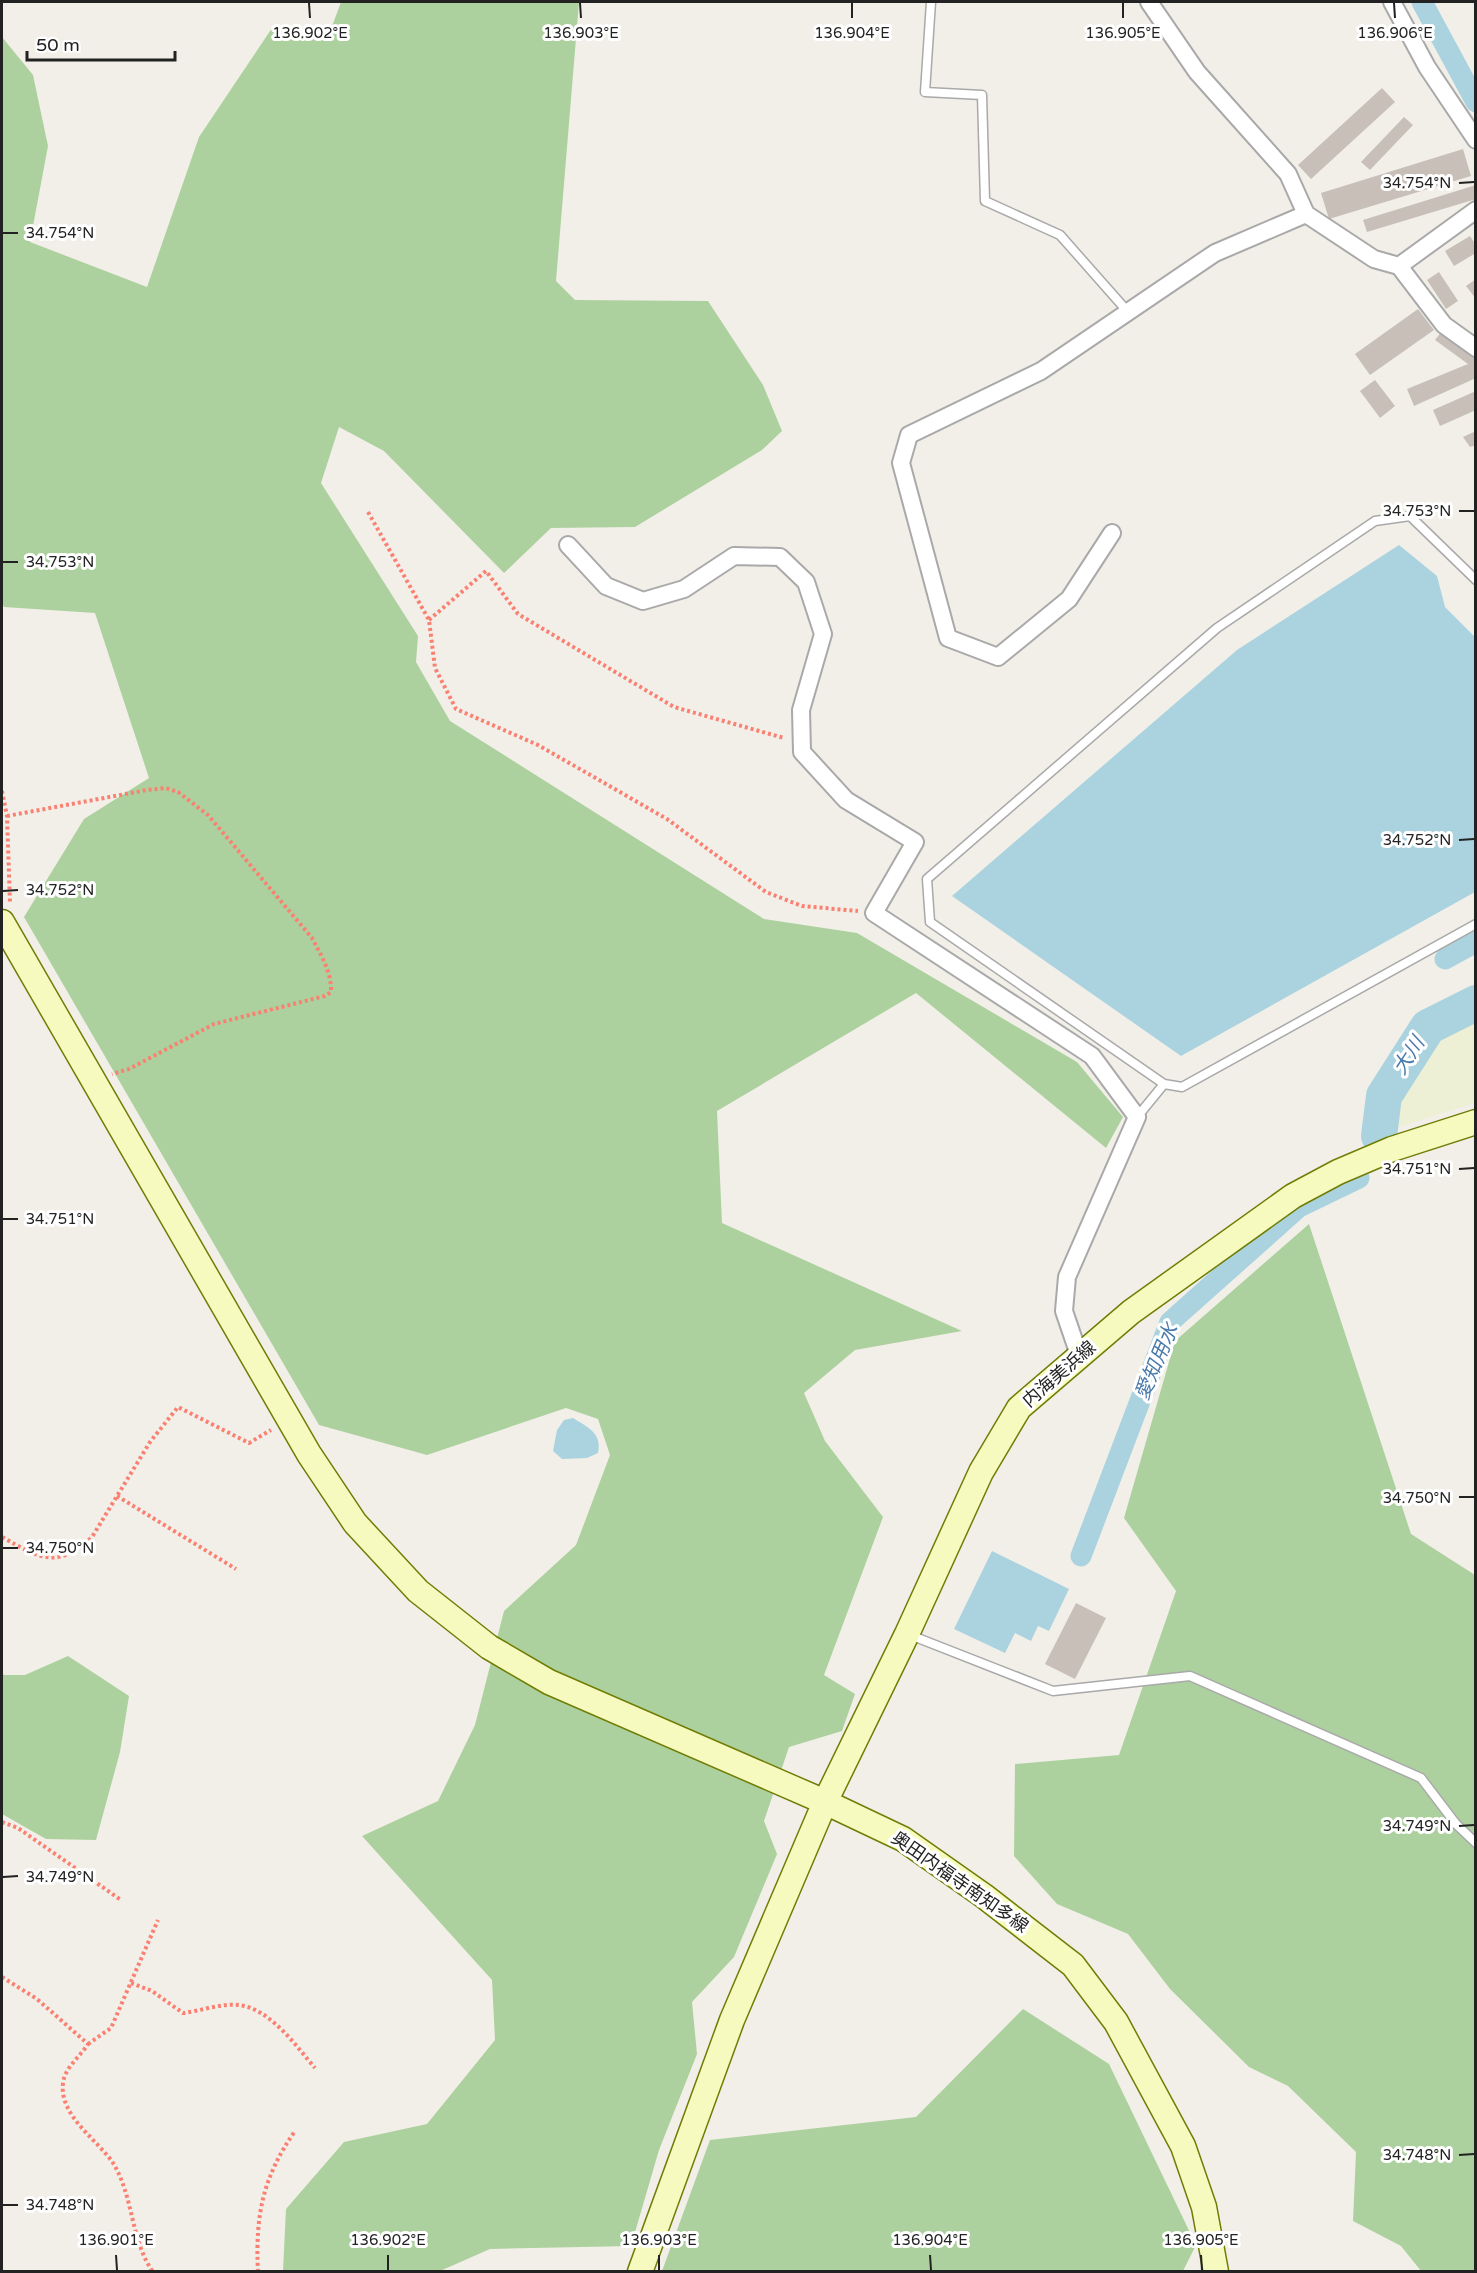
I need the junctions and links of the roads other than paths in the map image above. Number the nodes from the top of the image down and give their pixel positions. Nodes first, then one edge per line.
1 (931, 2) edge
2 (1149, 2) edge
3 (1392, 2) edge
4 (1476, 140) edge
5 (1476, 210) edge
6 (1306, 214) junction
7 (1399, 266) junction
8 (1129, 313) junction
9 (1476, 348) edge
10 (1112, 533) dead end
11 (568, 545) dead end
12 (1476, 580) edge
13 (6, 914) edge
14 (1476, 924) edge
15 (1164, 1084) junction
16 (1137, 1117) junction
17 (1476, 1122) edge
18 (1079, 1355) junction
19 (907, 1634) junction
20 (825, 1802) junction
21 (1476, 1843) edge
22 (640, 2271) edge
23 (1216, 2271) edge

1 - 8 lane
2 - 6 street
3 - 4 street
5 - 7 street
6 - 7 street
6 - 8 street
7 - 9 street
8 - 10 street
11 - 16 street
12 - 15 lane
13 - 20 main road, 奥田内福寺南知多線
14 - 15 lane
15 - 16 lane
16 - 18 street
17 - 18 main road, 内海美浜線
18 - 19 main road, 内海美浜線
19 - 20 main road, 内海美浜線
19 - 21 lane
20 - 22 main road
20 - 23 main road, 奥田内福寺南知多線

